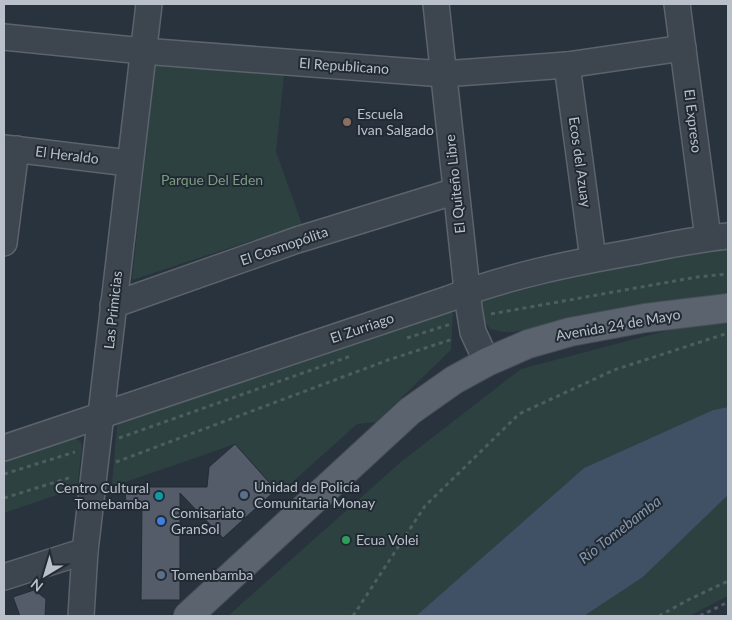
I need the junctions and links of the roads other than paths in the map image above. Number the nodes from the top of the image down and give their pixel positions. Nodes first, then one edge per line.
1 (149, 4) edge
2 (436, 4) edge
3 (677, 4) edge
4 (4, 37) edge
5 (683, 48) junction
6 (143, 51) junction
7 (567, 65) junction
8 (443, 74) junction
9 (10, 148) edge
10 (129, 163) junction
11 (456, 191) junction
12 (718, 237) edge
13 (4, 244) edge
14 (593, 259) junction
15 (467, 292) junction
16 (113, 305) junction
17 (728, 308) edge
18 (487, 362) junction
19 (101, 416) junction
20 (4, 448) edge
21 (85, 551) junction
22 (4, 577) edge
23 (82, 616) edge
24 (188, 616) edge

1 - 6 street, Las Primicias
2 - 8 street, El Quiteño Libre
3 - 5 street, El Expreso
4 - 6 street, El Republicano
5 - 7 street, El Republicano
5 - 12 street, El Expreso
6 - 8 street, El Republicano
6 - 10 street, Las Primicias
7 - 8 street, El Republicano
7 - 14 street, Ecos del Azuay
8 - 11 street, El Quiteño Libre
9 - 10 street, El Heraldo
9 - 13 street
10 - 16 street, Las Primicias
11 - 15 street, El Quiteño Libre
11 - 16 street, El Cosmopólita
12 - 14 street, El Zurriago
14 - 15 street, El Zurriago
15 - 18 street, El Quiteño Libre
15 - 19 street, El Zurriago
16 - 19 street, Las Primicias
17 - 18 main road, Avenida 24 de Mayo
18 - 24 main road, Avenida 24 de Mayo
19 - 20 street, El Zurriago
19 - 21 street, Las Primicias
21 - 22 street
21 - 23 street, Las Primicias

